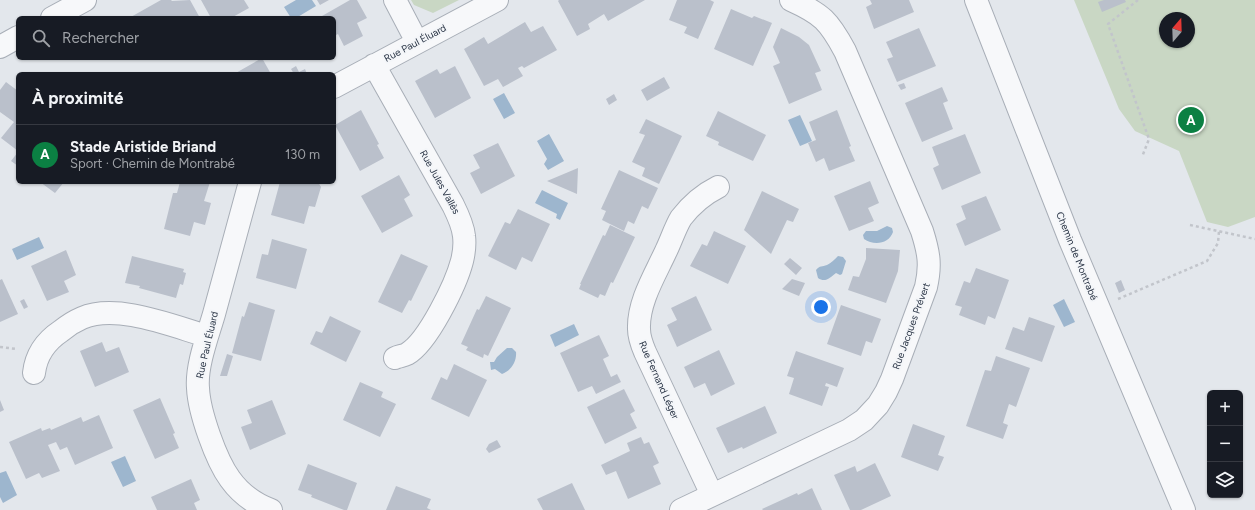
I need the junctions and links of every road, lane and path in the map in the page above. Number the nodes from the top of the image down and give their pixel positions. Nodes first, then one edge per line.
1 (85, 0) edge
2 (395, 0) edge
3 (497, 0) edge
4 (791, 0) edge
5 (976, 0) edge
6 (1138, 0) edge
7 (56, 16) edge
8 (16, 38) edge
9 (417, 42) junction
10 (0, 47) edge
11 (374, 65) junction
12 (336, 86) edge
13 (1142, 157) dead end
14 (249, 184) edge
15 (718, 186) dead end
16 (1190, 225) dead end
17 (1219, 231) junction
18 (1255, 239) edge
19 (1112, 301) dead end
20 (207, 336) junction
21 (395, 358) dead end
22 (34, 373) dead end
23 (712, 495) junction
24 (270, 510) edge
25 (680, 510) edge
26 (1184, 510) edge

1 - 7 street
2 - 9 street
3 - 9 street, Rue Paul Éluard
4 - 23 street, Rue Jacques Prévert
5 - 26 street, Chemin de Montrabé
6 - 13 path
8 - 10 street
9 - 11 street, Rue Paul Éluard
11 - 12 street, Rue Paul Éluard
11 - 21 street, Rue Jules Vallès
14 - 20 street, Rue Paul Éluard
15 - 23 street, Rue Fernand Léger
16 - 17 path
17 - 18 path
17 - 19 path
20 - 22 street
20 - 24 street, Rue Paul Éluard
23 - 25 street

